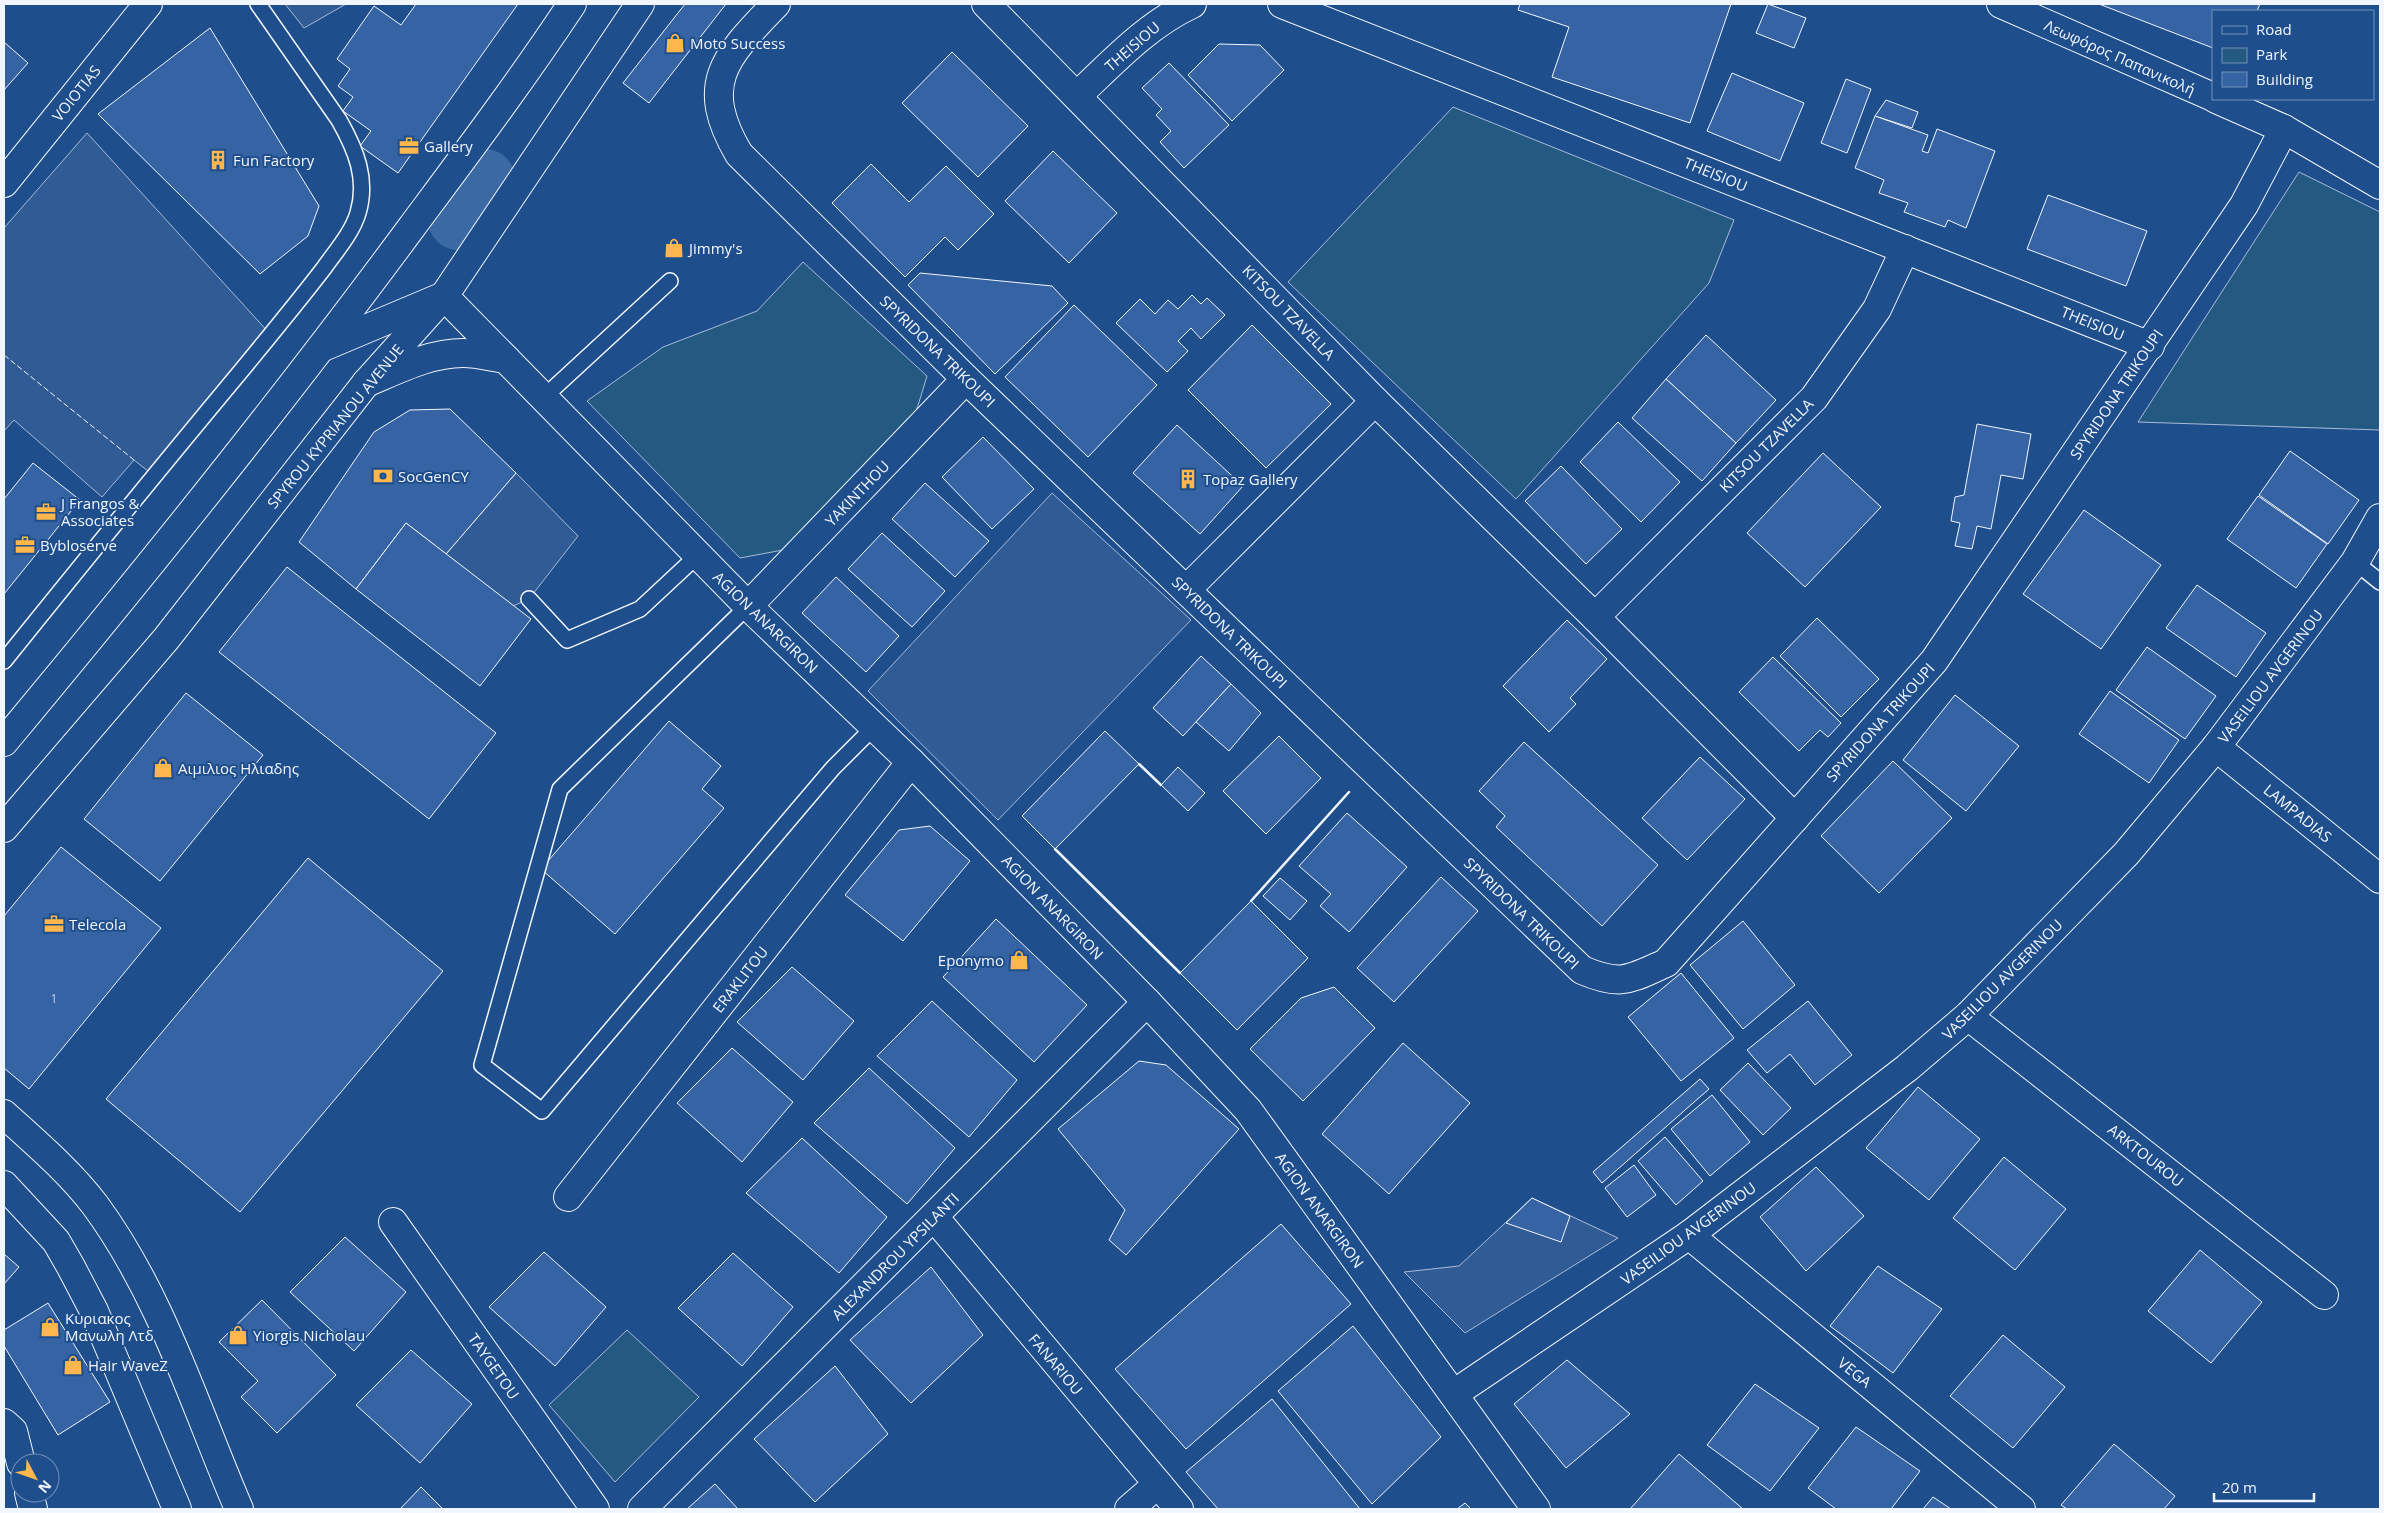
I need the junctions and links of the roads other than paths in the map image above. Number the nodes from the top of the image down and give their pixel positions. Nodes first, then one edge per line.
1 (148, 4) edge
2 (258, 4) edge
3 (572, 4) edge
4 (640, 4) edge
5 (776, 4) edge
6 (986, 4) edge
7 (1192, 4) edge
8 (1282, 4) edge
9 (2001, 4) edge
10 (1078, 95) junction
11 (2212, 97) edge
12 (2219, 100) edge
13 (2284, 129) junction
14 (4, 183) edge
15 (2380, 185) edge
16 (1905, 248) junction
17 (670, 281) dead end
18 (444, 296) junction
19 (323, 346) junction
20 (2150, 346) junction
21 (506, 360) junction
22 (966, 380) junction
23 (366, 383) junction
24 (544, 398) junction
25 (1375, 401) junction
26 (2380, 518) edge
27 (698, 555) junction
28 (2355, 562) junction
29 (2380, 582) edge
30 (1186, 590) junction
31 (529, 600) dead end
32 (748, 606) junction
33 (1595, 617) junction
34 (4, 661) edge
35 (874, 727) junction
36 (4, 742) edge
37 (2216, 747) junction
38 (912, 762) junction
39 (1795, 818) junction
40 (4, 828) edge
41 (2380, 879) edge
42 (1147, 1002) junction
43 (1968, 1016) junction
44 (4, 1114) edge
45 (4, 1185) edge
46 (568, 1197) dead end
47 (934, 1217) junction
48 (393, 1222) dead end
49 (1688, 1235) junction
50 (2324, 1295) dead end
51 (1455, 1393) junction
52 (4, 1423) edge
53 (18, 1453) edge
54 (1158, 1484) junction
55 (177, 1509) edge
56 (240, 1509) edge
57 (595, 1509) edge
58 (642, 1509) edge
59 (1129, 1509) edge
60 (1180, 1509) edge
61 (1536, 1509) edge
62 (2022, 1509) edge

1 - 14 street, VOIOTIAS
2 - 34 lane
3 - 19 street
4 - 18 street, SPYROU KYPRIANOU AVENUE
5 - 22 street, SPYRIDONA TRIKOUPI
6 - 10 street, KITSOU TZAVELLA
7 - 10 street, THEISIOU
8 - 16 street, THEISIOU
9 - 11 street, Λεωφόρος Παπανικολή
10 - 25 street, KITSOU TZAVELLA
12 - 13 street, Λεωφόρος Παπανικολή
13 - 15 street, Λεωφόρος Παπανικολή
13 - 20 street, SPYRIDONA TRIKOUPI
16 - 20 street, THEISIOU
16 - 33 street, KITSOU TZAVELLA
17 - 24 lane
18 - 19 street
18 - 21 street, AGION ANARGIRON
18 - 23 street, SPYROU KYPRIANOU AVENUE
19 - 36 street
20 - 39 street, SPYRIDONA TRIKOUPI
21 - 23 street
21 - 24 street, AGION ANARGIRON
22 - 30 street, SPYRIDONA TRIKOUPI
22 - 32 street, YAKINTHOU
23 - 40 street, SPYROU KYPRIANOU AVENUE
24 - 27 street, AGION ANARGIRON
25 - 30 street
25 - 33 street, KITSOU TZAVELLA
26 - 28 street, VASEILIOU AVGERINOU
27 - 31 lane
27 - 32 street, AGION ANARGIRON
28 - 29 lane
28 - 37 street, VASEILIOU AVGERINOU
30 - 39 street, SPYRIDONA TRIKOUPI
32 - 35 street, AGION ANARGIRON
32 - 35 lane
33 - 39 street, KITSOU TZAVELLA
35 - 38 street, AGION ANARGIRON
37 - 41 street, LAMPADIAS
37 - 43 street, VASEILIOU AVGERINOU
38 - 42 street, AGION ANARGIRON
38 - 46 street, ERAKLITOU
42 - 47 street, ALEXANDROU YPSILANTI
42 - 51 street, AGION ANARGIRON
43 - 49 street, VASEILIOU AVGERINOU
43 - 50 street, ARKTOUROU
44 - 56 street
45 - 55 street
47 - 54 street, FANARIOU
47 - 58 street, ALEXANDROU YPSILANTI
48 - 57 street, TAYGETOU
49 - 51 street, VASEILIOU AVGERINOU
49 - 62 street, VEGA
51 - 61 street, AGION ANARGIRON
52 - 53 street
54 - 59 street
54 - 60 street, FANARIOU

